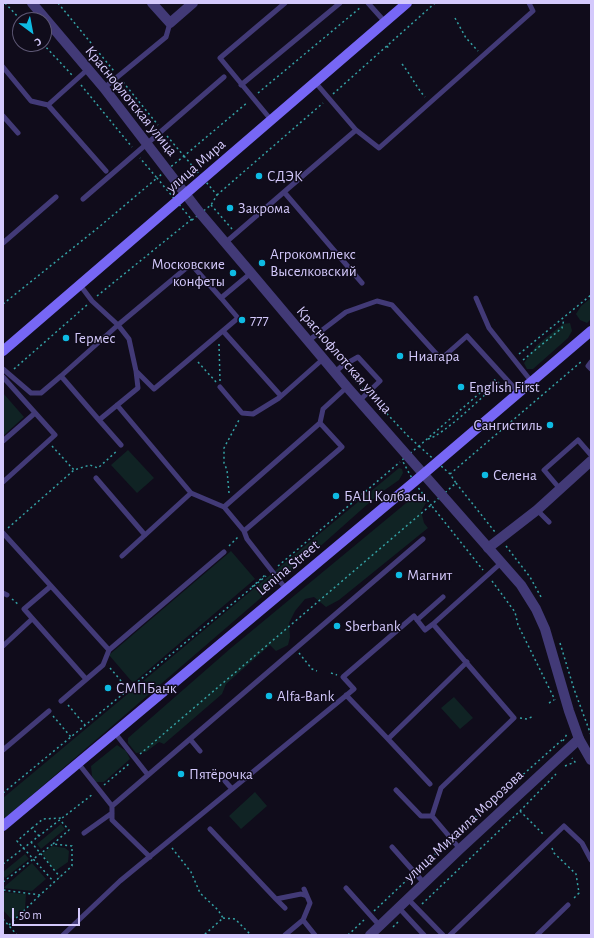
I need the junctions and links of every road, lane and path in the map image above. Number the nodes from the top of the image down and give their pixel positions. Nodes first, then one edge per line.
1 (5, 3) edge
2 (32, 3) edge
3 (58, 3) edge
4 (152, 3) edge
5 (193, 3) edge
6 (285, 3) edge
7 (340, 3) edge
8 (367, 3) edge
9 (407, 3) edge
10 (530, 3) edge
11 (13, 12) edge
12 (455, 18) dead end
13 (385, 22) junction
14 (170, 23) junction
15 (387, 46) dead end
16 (390, 50) dead end
17 (51, 52) edge
18 (482, 56) junction
19 (402, 64) dead end
20 (3, 67) edge
21 (87, 70) junction
22 (119, 77) junction
23 (224, 77) dead end
24 (76, 79) junction
25 (315, 82) junction
26 (242, 85) junction
27 (104, 88) junction
28 (253, 98) junction
29 (430, 102) junction
30 (48, 106) junction
31 (3, 116) edge
32 (272, 121) junction
33 (162, 130) junction
34 (356, 130) junction
35 (18, 133) dead end
36 (147, 143) junction
37 (136, 152) junction
38 (106, 171) dead end
39 (284, 192) junction
40 (186, 194) junction
41 (56, 197) dead end
42 (82, 199) dead end
43 (3, 243) edge
44 (225, 243) junction
45 (250, 274) junction
46 (362, 283) dead end
47 (80, 285) junction
48 (221, 298) junction
49 (476, 298) dead end
50 (3, 304) edge
51 (118, 325) junction
52 (223, 331) junction
53 (591, 331) edge
54 (218, 335) junction
55 (308, 341) junction
56 (3, 351) edge
57 (193, 356) junction
58 (585, 358) dead end
59 (323, 359) junction
60 (591, 362) edge
61 (3, 369) edge
62 (591, 369) edge
63 (136, 371) junction
64 (335, 372) junction
65 (62, 376) junction
66 (3, 377) edge
67 (531, 381) junction
68 (220, 386) junction
69 (347, 387) junction
70 (518, 392) junction
71 (281, 396) junction
72 (360, 401) junction
73 (117, 405) junction
74 (35, 413) junction
75 (242, 413) junction
76 (100, 420) junction
77 (320, 423) junction
78 (3, 441) edge
79 (48, 442) junction
80 (120, 445) joint
81 (591, 455) edge
82 (402, 460) dead end
83 (591, 461) edge
84 (74, 470) junction
85 (423, 474) junction
86 (450, 474) dead end
87 (96, 478) dead end
88 (3, 482) edge
89 (560, 489) junction
90 (191, 493) junction
91 (230, 501) junction
92 (224, 507) junction
93 (537, 510) junction
94 (549, 522) dead end
95 (244, 530) junction
96 (3, 532) edge
97 (145, 535) junction
98 (423, 539) dead end
99 (235, 540) dead end
100 (488, 548) junction
101 (224, 552) joint
102 (122, 556) dead end
103 (501, 563) junction
104 (271, 571) junction
105 (51, 586) junction
106 (252, 587) junction
107 (286, 589) junction
108 (5, 594) edge
109 (443, 597) dead end
110 (24, 609) junction
111 (32, 619) junction
112 (417, 620) junction
113 (433, 624) junction
114 (3, 646) edge
115 (295, 649) junction
116 (109, 650) junction
117 (105, 661) junction
118 (467, 662) junction
119 (317, 672) dead end
120 (86, 679) junction
121 (128, 689) junction
122 (346, 695) junction
123 (555, 699) dead end
124 (62, 700) joint
125 (550, 703) dead end
126 (49, 711) joint
127 (534, 716) dead end
128 (514, 718) junction
129 (85, 725) junction
130 (115, 733) junction
131 (71, 737) junction
132 (190, 739) junction
133 (388, 739) junction
134 (579, 739) junction
135 (3, 750) edge
136 (200, 751) dead end
137 (591, 760) edge
138 (78, 763) junction
139 (148, 775) junction
140 (225, 781) dead end
141 (430, 784) dead end
142 (232, 789) junction
143 (396, 790) dead end
144 (3, 793) edge
145 (112, 806) junction
146 (520, 811) dead end
147 (112, 813) junction
148 (432, 816) junction
149 (63, 818) dead end
150 (60, 820) dead end
151 (3, 826) edge
152 (32, 828) junction
153 (210, 829) dead end
154 (84, 833) dead end
155 (39, 836) dead end
156 (549, 840) junction
157 (31, 842) dead end
158 (167, 842) junction
159 (53, 844) junction
160 (392, 847) dead end
161 (460, 849) junction
162 (40, 854) junction
163 (150, 857) junction
164 (32, 859) junction
165 (591, 860) edge
166 (60, 877) junction
167 (3, 882) edge
168 (54, 882) junction
169 (424, 883) junction
170 (346, 888) dead end
171 (304, 889) dead end
172 (3, 890) edge
173 (40, 895) junction
174 (307, 896) junction
175 (276, 899) junction
176 (408, 899) junction
177 (568, 905) joint
178 (285, 908) dead end
179 (399, 908) junction
180 (223, 918) junction
181 (3, 919) edge
182 (303, 920) junction
183 (8, 925) junction
184 (380, 926) junction
185 (17, 935) edge
186 (63, 935) edge
187 (204, 935) edge
188 (251, 935) edge
189 (285, 935) edge
190 (315, 935) edge
191 (370, 935) edge
192 (424, 935) edge
193 (443, 935) edge
194 (450, 935) edge
195 (537, 935) edge

1 - 11 path
2 - 21 street, Краснофлотская улица
3 - 22 path
4 - 14 street
5 - 14 street
6 - 26 lane
7 - 26 lane
8 - 13 lane
8 - 28 path
9 - 13 main road, улица Мира
10 - 18 lane
12 - 18 path
13 - 25 main road, улица Мира
14 - 22 lane
15 - 16 path
17 - 24 path
18 - 29 lane
19 - 29 path
20 - 30 lane
21 - 24 lane
21 - 27 street, Краснофлотская улица
22 - 27 lane
22 - 33 path
23 - 33 lane
24 - 30 lane
24 - 37 path
25 - 32 main road, улица Мира
25 - 34 lane
26 - 28 lane
27 - 36 street, Краснофлотская улица
28 - 32 lane
28 - 33 path
29 - 34 lane
30 - 38 lane
31 - 35 lane
32 - 40 main road, улица Мира
33 - 36 lane
34 - 39 lane
36 - 37 lane
36 - 40 street, Краснофлотская улица
37 - 42 lane
37 - 50 path
39 - 44 lane
39 - 46 lane
40 - 44 street, Краснофлотская улица
40 - 47 main road, улица Мира
41 - 43 lane
44 - 45 street, Краснофлотская улица
45 - 48 lane
45 - 55 street, Краснофлотская улица
47 - 51 lane
47 - 56 main road, улица Мира
48 - 51 lane
48 - 52 lane
49 - 67 lane
51 - 63 lane
51 - 65 lane
52 - 54 lane
52 - 71 lane
53 - 67 main road, Lenina Street
54 - 57 lane
54 - 68 path
55 - 59 street, Краснофлотская улица
55 - 70 lane
57 - 63 lane
57 - 68 path
58 - 86 path
59 - 64 street, Краснофлотская улица
59 - 71 lane
60 - 62 lane
61 - 65 lane
63 - 73 lane
64 - 69 street, Краснофлотская улица
64 - 72 lane
65 - 76 lane
66 - 74 lane
67 - 70 main road, Lenina Street
68 - 75 lane
69 - 72 street, Краснофлотская улица
69 - 77 lane
70 - 85 main road, Lenina Street
71 - 75 lane
72 - 85 street, Краснофлотская улица
73 - 76 lane
73 - 90 lane
74 - 78 lane
74 - 79 lane
75 - 91 path
76 - 80 lane
77 - 91 lane
77 - 95 lane
79 - 84 path
79 - 88 lane
80 - 84 path
81 - 89 lane
82 - 104 path
83 - 89 street
84 - 96 path
85 - 100 street, Краснофлотская улица
85 - 107 main road, Lenina Street
87 - 97 lane
89 - 93 street
90 - 92 lane
90 - 97 lane
91 - 92 lane
92 - 95 lane
93 - 94 lane
93 - 100 street
95 - 104 lane
96 - 105 lane
97 - 102 lane
98 - 115 lane
99 - 101 path
100 - 103 street, Краснофлотская улица
101 - 116 lane
103 - 113 lane
103 - 134 street, Краснофлотская улица
104 - 106 path
104 - 106 path
104 - 107 lane
105 - 110 lane
105 - 116 lane
106 - 121 path
107 - 130 main road, Lenina Street
108 - 110 path
109 - 112 lane
110 - 111 lane
111 - 114 lane
111 - 120 lane
112 - 113 lane
112 - 122 lane
113 - 118 lane
115 - 119 path
115 - 132 lane
116 - 117 lane
117 - 120 lane
117 - 121 path
118 - 128 lane
118 - 133 lane
120 - 124 lane
121 - 129 path
122 - 133 lane
122 - 142 lane
123 - 125 path
124 - 129 path
126 - 131 path
126 - 135 lane
127 - 128 path
128 - 148 lane
129 - 131 path
130 - 138 main road, Lenina Street
130 - 139 lane
131 - 144 path
132 - 136 lane
132 - 139 lane
133 - 141 lane
134 - 137 street, Краснофлотская улица
134 - 161 street, улица Михаила Морозова
138 - 145 lane
138 - 151 main road, Lenina Street
139 - 145 lane
140 - 142 lane
142 - 158 lane
143 - 148 lane
145 - 147 lane
146 - 156 path
147 - 154 lane
147 - 163 lane
148 - 161 lane
149 - 152 path
150 - 159 path
152 - 155 path
152 - 164 path
153 - 175 lane
156 - 165 lane
156 - 177 path
156 - 194 lane
157 - 162 path
158 - 163 lane
158 - 180 path
159 - 162 path
159 - 166 path
160 - 169 lane
161 - 169 street, улица Михаила Морозова
162 - 164 path
162 - 166 path
163 - 186 lane
164 - 167 path
164 - 168 path
166 - 168 path
168 - 173 path
169 - 176 street, улица Михаила Морозова
170 - 184 lane
171 - 174 lane
172 - 173 path
173 - 183 path
174 - 175 lane
174 - 182 lane
175 - 178 lane
176 - 179 street, улица Михаила Морозова
176 - 193 lane
177 - 195 lane
179 - 184 street, улица Михаила Морозова
179 - 192 lane
180 - 187 path
180 - 188 path
181 - 183 path
182 - 189 lane
182 - 190 lane
183 - 185 path
184 - 191 street, улица Михаила Морозова

